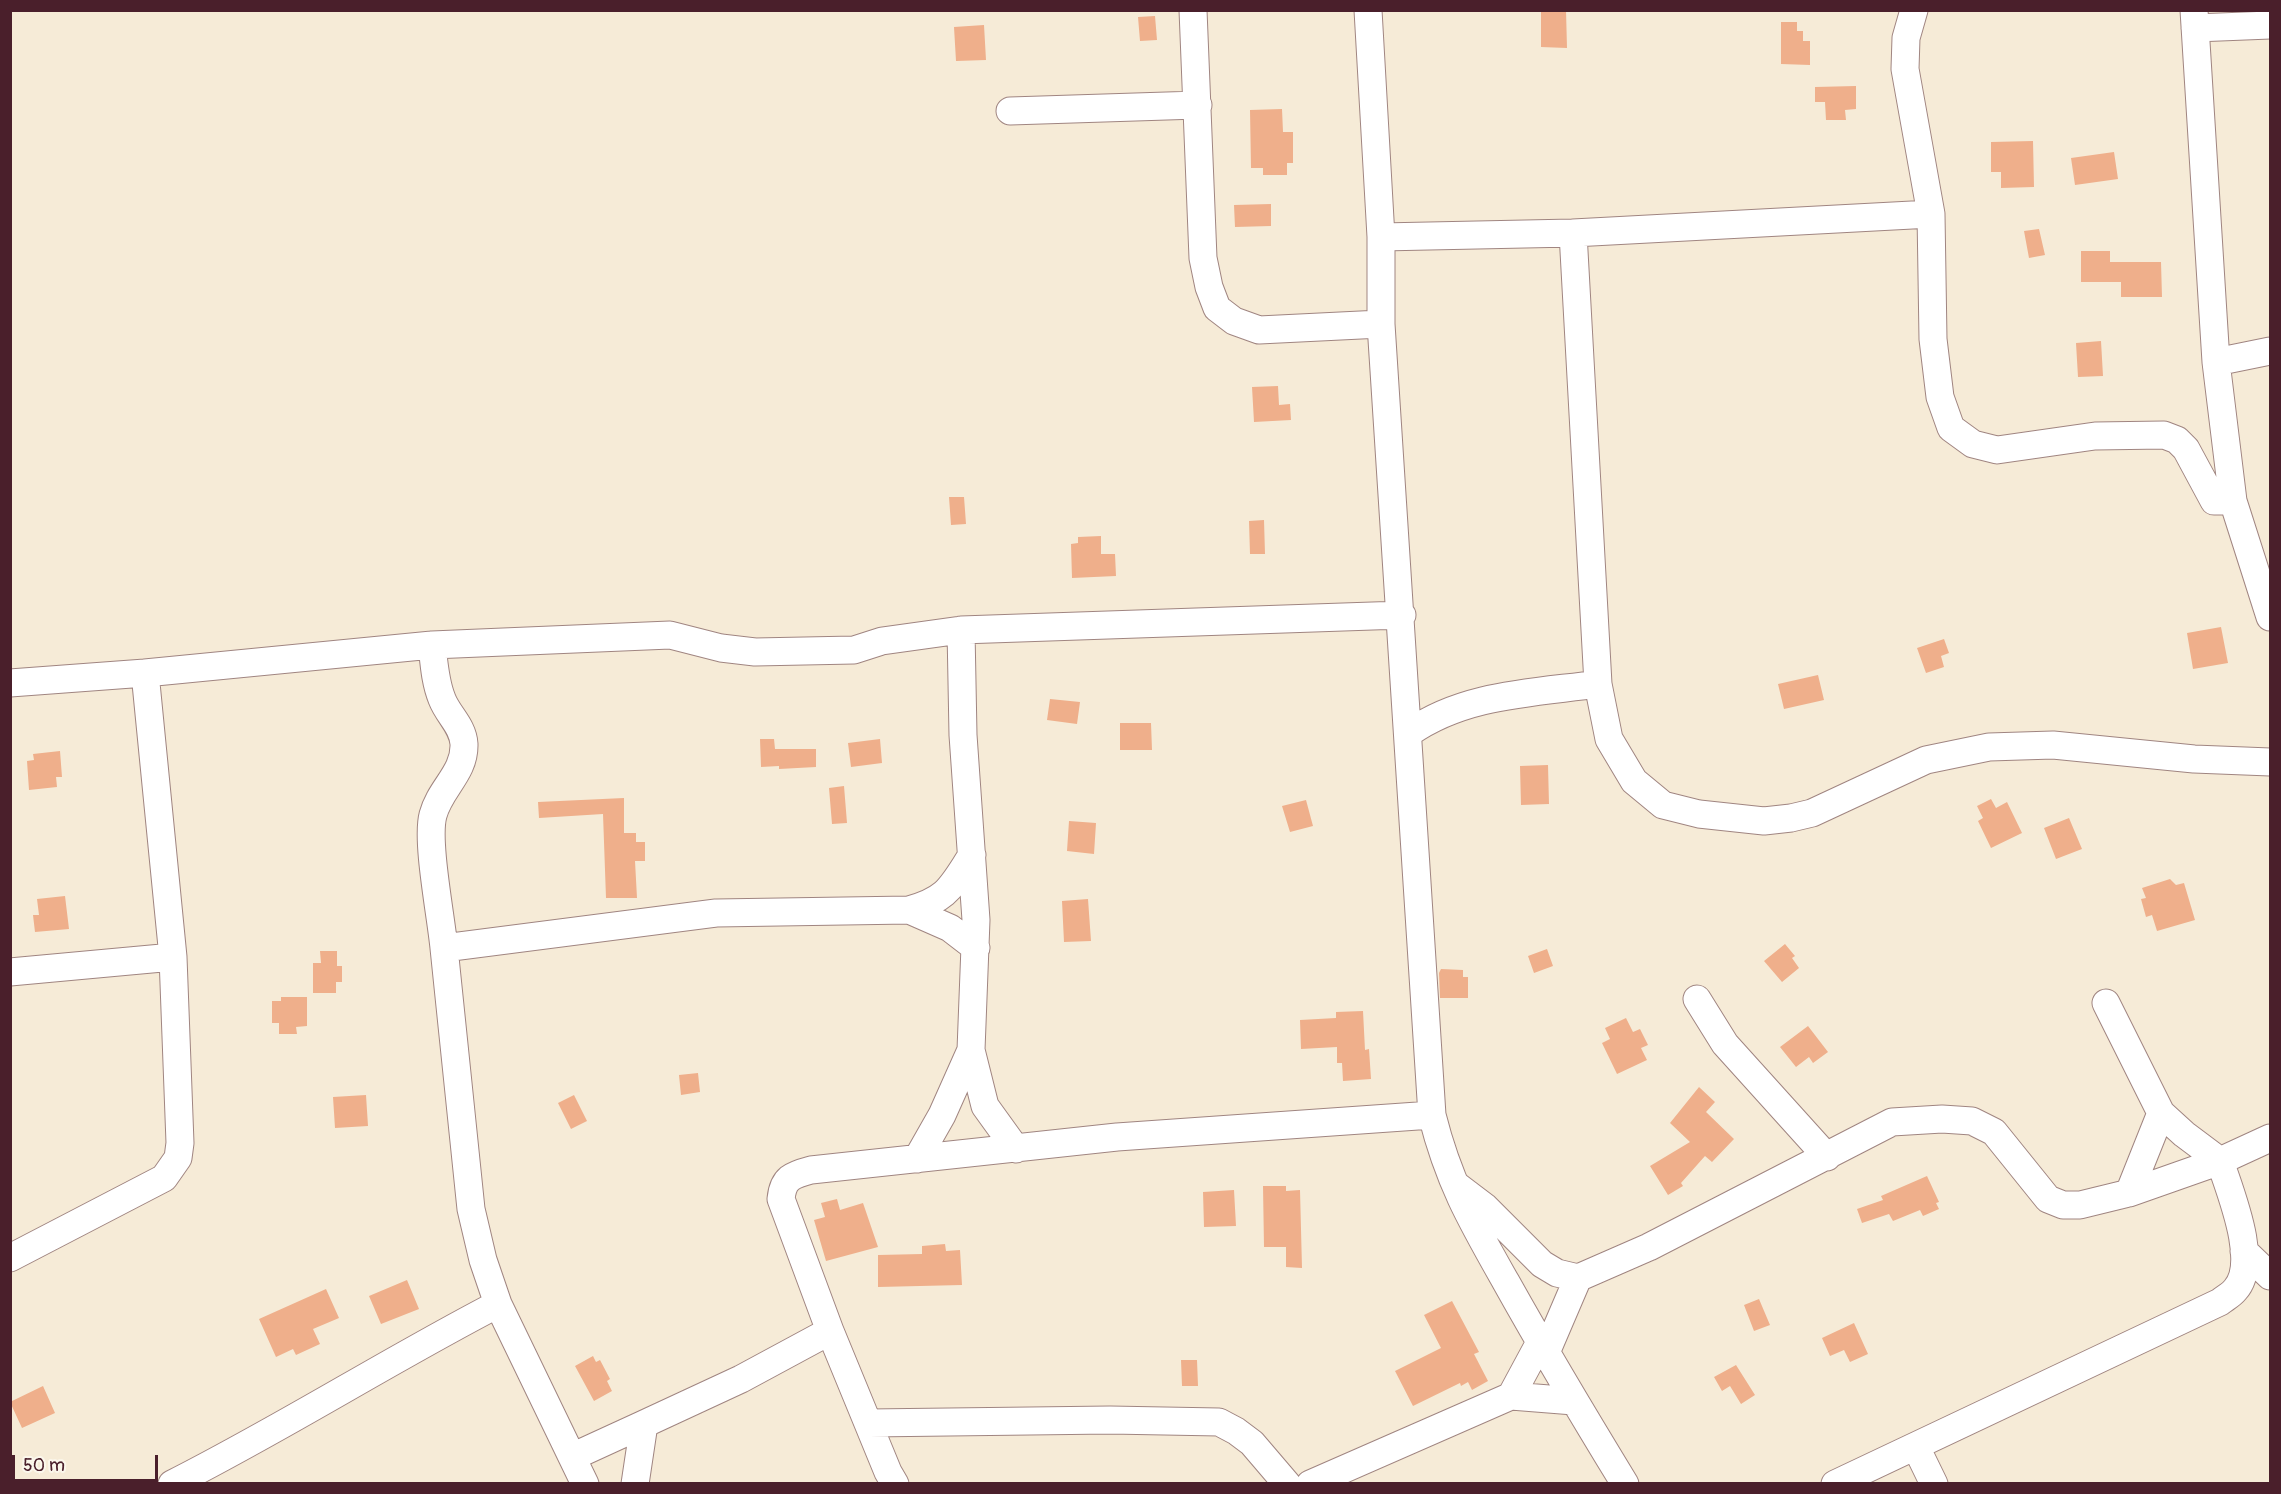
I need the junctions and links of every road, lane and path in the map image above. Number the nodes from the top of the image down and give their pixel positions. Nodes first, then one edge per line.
1 (1193, 10) edge
2 (1368, 10) edge
3 (1914, 10) edge
4 (2195, 19) edge
5 (2271, 25) edge
6 (1198, 105) junction
7 (1010, 111) dead end
8 (1931, 214) junction
9 (1573, 233) junction
10 (1381, 237) junction
11 (1381, 324) junction
12 (2271, 351) edge
13 (2216, 362) junction
14 (2233, 501) junction
15 (2261, 559) edge
16 (1402, 615) junction
17 (2271, 617) edge
18 (961, 630) junction
19 (432, 645) junction
20 (145, 673) junction
21 (10, 683) edge
22 (1598, 684) junction
23 (1409, 734) junction
24 (2271, 762) edge
25 (972, 855) junction
26 (909, 910) junction
27 (444, 948) junction
28 (976, 948) junction
29 (173, 957) junction
30 (10, 972) edge
31 (1697, 999) dead end
32 (2106, 1003) dead end
33 (971, 1050) junction
34 (2161, 1113) junction
35 (1432, 1115) junction
36 (2271, 1138) edge
37 (1016, 1149) junction
38 (1827, 1157) junction
39 (917, 1159) junction
40 (2220, 1161) junction
41 (1451, 1181) junction
42 (2129, 1193) junction
43 (2244, 1251) junction
44 (10, 1258) edge
45 (2271, 1276) edge
46 (1578, 1278) junction
47 (498, 1304) junction
48 (830, 1331) junction
49 (1542, 1349) junction
50 (1511, 1396) junction
51 (1574, 1401) junction
52 (869, 1423) junction
53 (644, 1424) junction
54 (1917, 1447) junction
55 (572, 1457) junction
56 (172, 1484) edge
57 (585, 1484) edge
58 (635, 1484) edge
59 (895, 1484) edge
60 (1287, 1484) edge
61 (1310, 1484) edge
62 (1625, 1484) edge
63 (1834, 1484) edge
64 (1934, 1484) edge

1 - 6 street
2 - 10 street
3 - 8 street
4 - 5 street
4 - 13 street
6 - 7 street
6 - 11 street
8 - 9 street
8 - 14 street
9 - 10 street
9 - 22 street
10 - 11 street
11 - 16 street
12 - 13 street
13 - 14 street
14 - 15 street
15 - 17 street
16 - 18 street
16 - 23 street
18 - 19 street
18 - 25 street
19 - 20 street
19 - 27 street
20 - 21 street
20 - 29 street
22 - 23 street
22 - 24 street
23 - 35 street
25 - 26 street
25 - 28 street
26 - 27 street
26 - 28 street
27 - 47 street
28 - 33 street
29 - 30 street
29 - 44 street
31 - 38 street
32 - 34 street
33 - 37 street
33 - 39 street
34 - 40 street
34 - 42 street
35 - 37 street
35 - 41 street
36 - 40 street
37 - 39 street
38 - 42 street
38 - 46 street
39 - 48 street
40 - 42 street
40 - 43 street
41 - 46 street
41 - 49 street
43 - 45 street
43 - 54 street
46 - 49 street
47 - 55 street
47 - 56 street
48 - 52 street
48 - 53 street
49 - 50 street
49 - 51 street
50 - 51 street
50 - 61 street
51 - 62 street
52 - 59 street
52 - 60 street
53 - 55 street
53 - 58 street
54 - 63 street
54 - 64 street
55 - 57 street

